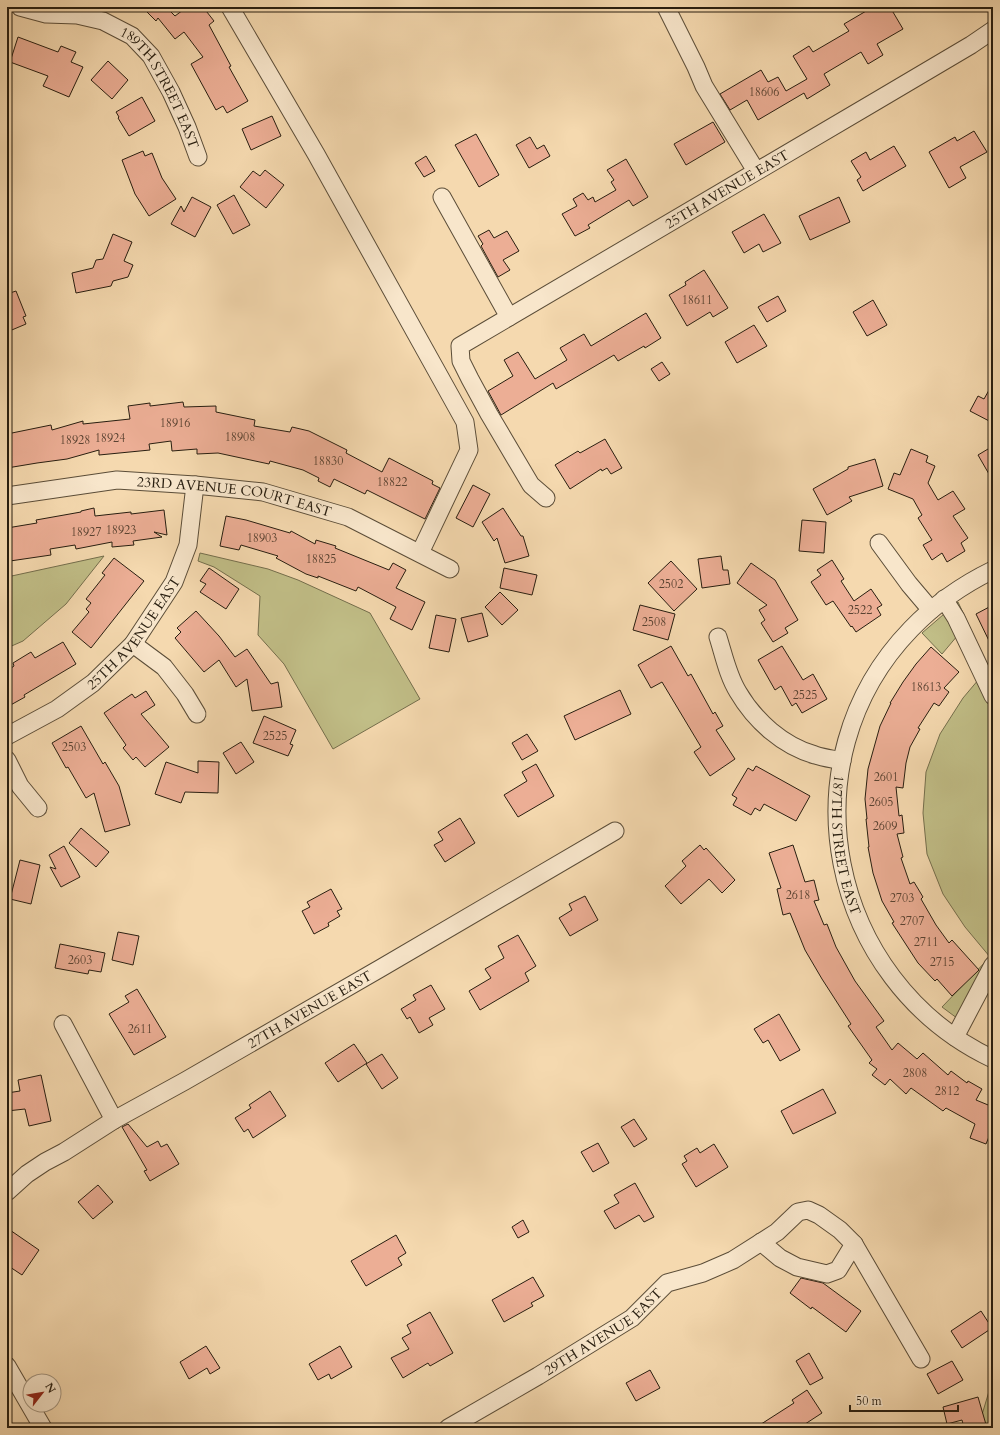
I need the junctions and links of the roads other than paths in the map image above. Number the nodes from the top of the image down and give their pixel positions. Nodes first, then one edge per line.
1 (20, 7) edge
2 (230, 7) edge
3 (666, 7) edge
4 (993, 30) edge
5 (198, 156) dead end
6 (756, 171) junction
7 (442, 197) dead end
8 (510, 317) junction
9 (194, 484) junction
10 (7, 496) edge
11 (546, 498) dead end
12 (879, 543) dead end
13 (420, 553) junction
14 (450, 569) dead end
15 (993, 570) edge
16 (937, 604) junction
17 (718, 638) dead end
18 (133, 644) junction
19 (993, 696) edge
20 (197, 714) dead end
21 (7, 736) edge
22 (7, 760) edge
23 (842, 761) junction
24 (38, 808) dead end
25 (615, 831) dead end
26 (993, 965) edge
27 (62, 1024) dead end
28 (954, 1037) junction
29 (993, 1059) edge
30 (114, 1120) junction
31 (7, 1192) edge
32 (760, 1242) junction
33 (854, 1244) junction
34 (921, 1359) dead end
35 (7, 1366) edge
36 (43, 1428) edge
37 (448, 1428) edge

1 - 5 street, 189TH STREET EAST
2 - 13 street
3 - 6 street
4 - 6 street, 25TH AVENUE EAST
6 - 8 street, 25TH AVENUE EAST
7 - 8 street
8 - 11 street, 25TH AVENUE EAST
9 - 10 street, 23RD AVENUE COURT EAST
9 - 13 street, 23RD AVENUE COURT EAST
9 - 18 street, 25TH AVENUE EAST
12 - 16 street
13 - 14 street, 23RD AVENUE COURT EAST
15 - 16 street
16 - 19 street
16 - 23 street
17 - 23 street, 187TH STREET EAST
18 - 20 street
18 - 21 street, 25TH AVENUE EAST
22 - 24 street
23 - 28 street, 187TH STREET EAST
25 - 30 street, 27TH AVENUE EAST
26 - 28 street
27 - 30 street
28 - 29 street, 187TH STREET EAST
30 - 31 street, 27TH AVENUE EAST
32 - 33 street, 29TH AVENUE EAST
32 - 33 street
32 - 37 street, 29TH AVENUE EAST
33 - 34 street, 29TH AVENUE EAST
35 - 36 street

